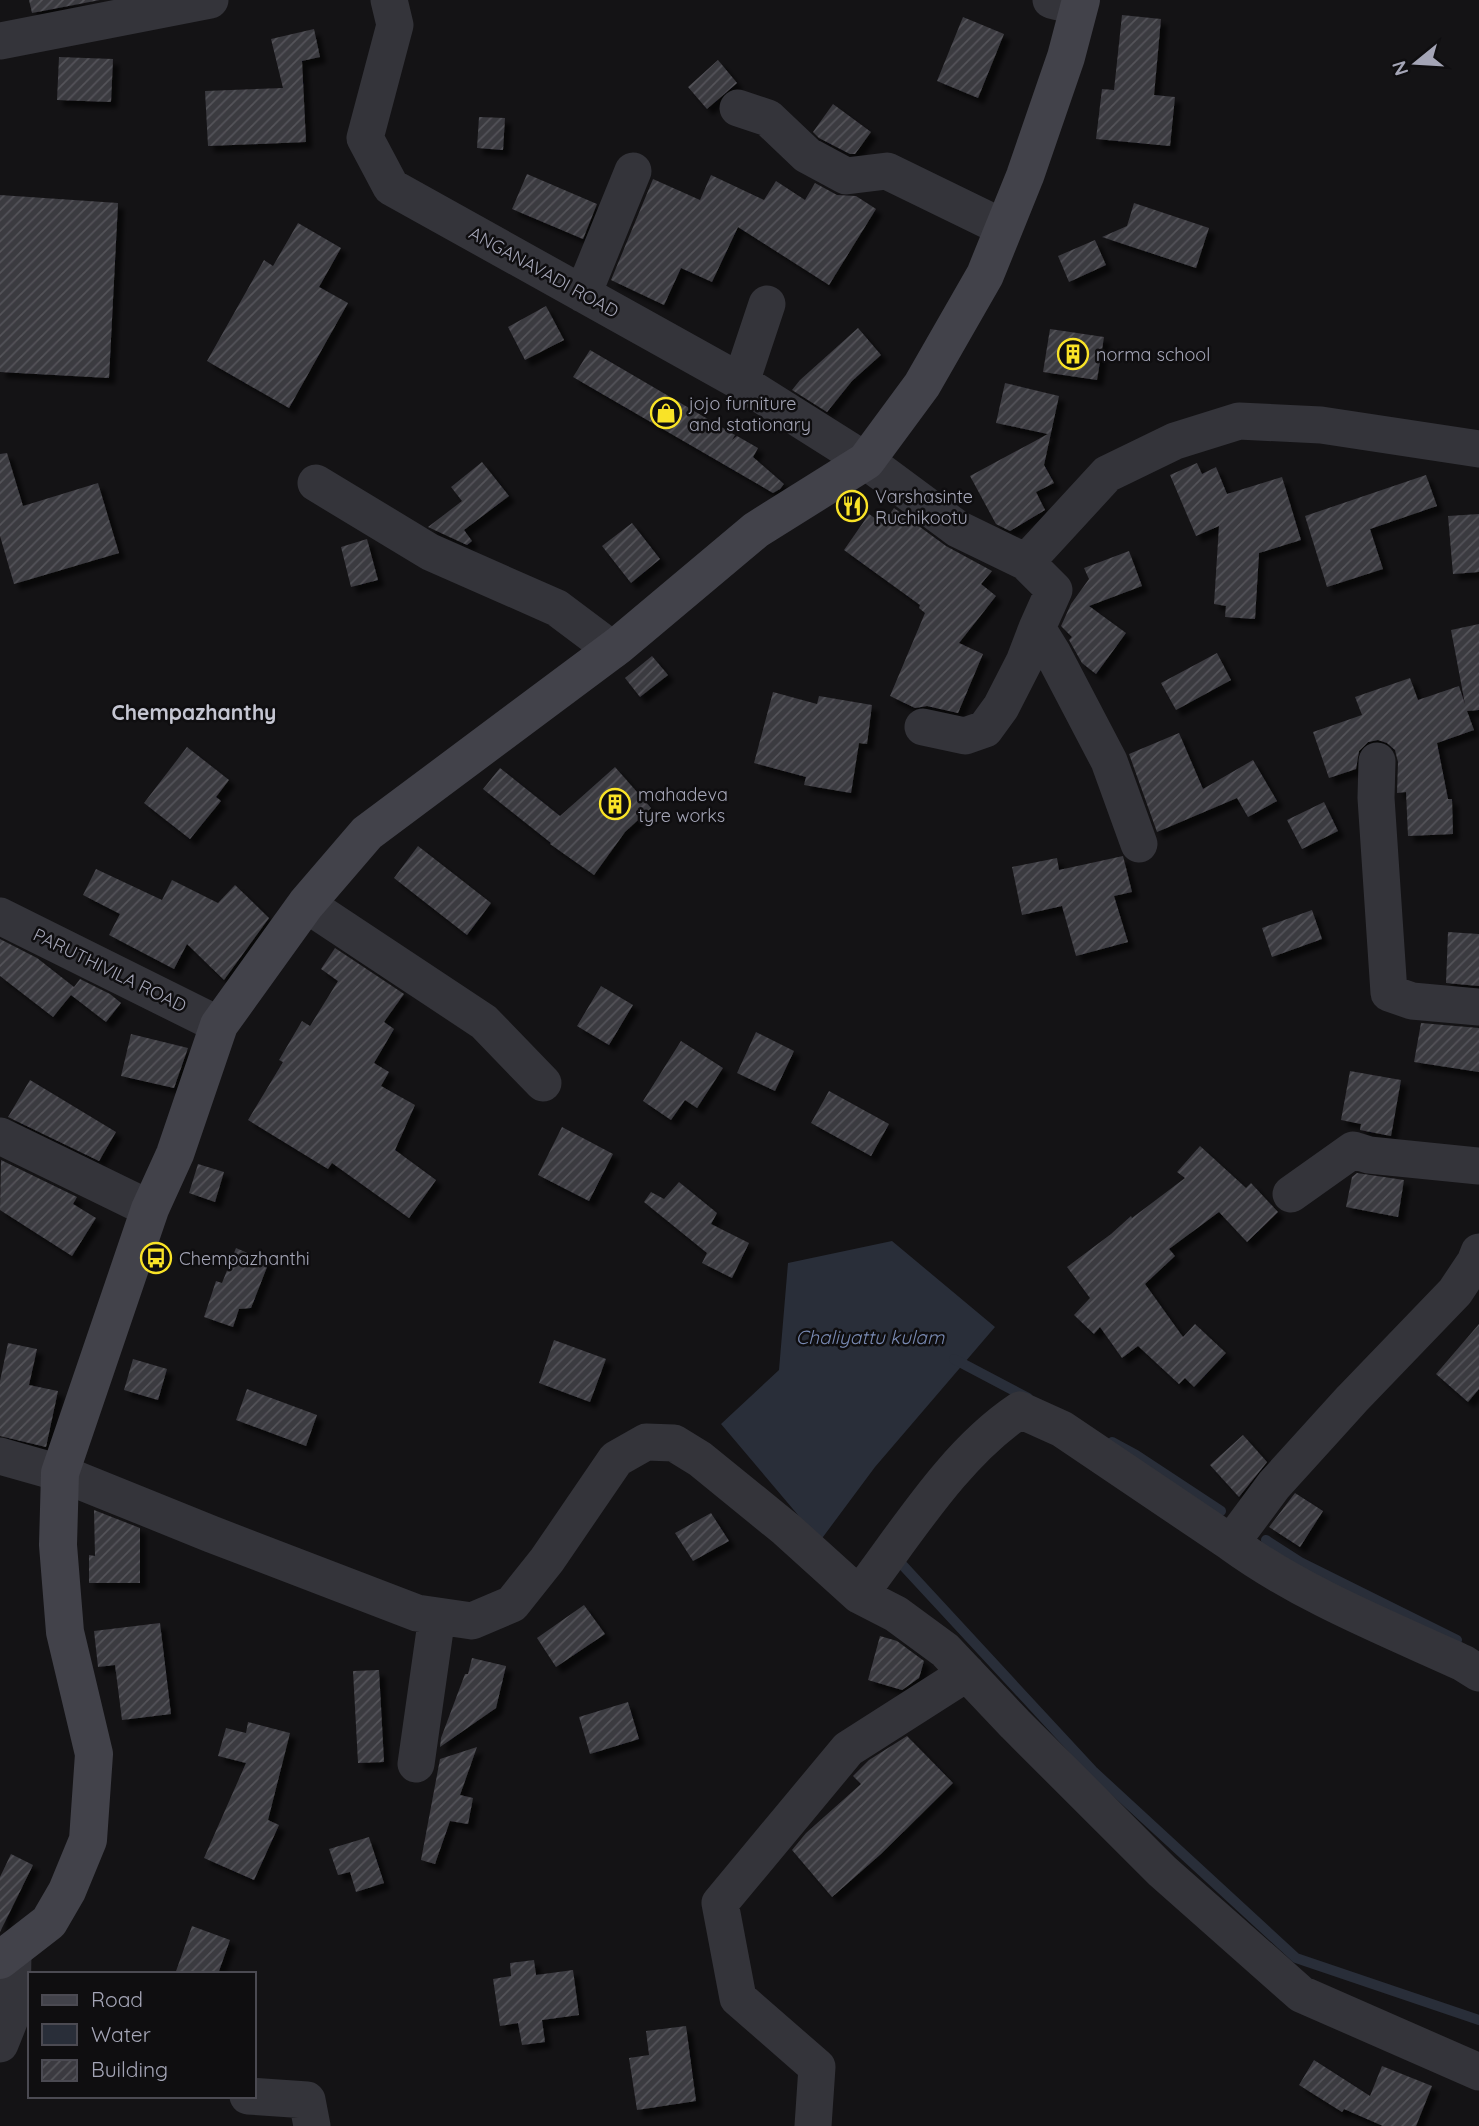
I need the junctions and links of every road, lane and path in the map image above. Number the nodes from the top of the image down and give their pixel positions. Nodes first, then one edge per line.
1 (210, 0) edge
2 (389, 0) edge
3 (1071, 2) edge
4 (0, 41) edge
5 (738, 108) dead end
6 (633, 171) dead end
7 (1004, 228) junction
8 (583, 294) junction
9 (767, 304) dead end
10 (741, 382) junction
11 (1479, 449) edge
12 (866, 461) junction
13 (316, 483) dead end
14 (1026, 562) junction
15 (1037, 628) junction
16 (613, 650) junction
17 (923, 727) dead end
18 (1377, 761) dead end
19 (1139, 844) dead end
20 (306, 904) junction
21 (0, 916) edge
22 (1479, 1007) edge
23 (219, 1025) junction
24 (543, 1083) dead end
25 (0, 1136) edge
26 (1479, 1166) edge
27 (1291, 1194) dead end
28 (150, 1209) junction
29 (1479, 1252) edge
30 (0, 1456) edge
31 (60, 1473) junction
32 (1230, 1543) junction
33 (859, 1595) junction
34 (437, 1616) junction
35 (968, 1673) junction
36 (1479, 1673) edge
37 (416, 1764) dead end
38 (7, 1956) edge
39 (0, 2044) edge
40 (1479, 2072) edge
41 (256, 2096) edge
42 (312, 2126) edge
43 (813, 2126) edge

1 - 4 street
2 - 8 street, ANGANAVADI ROAD
3 - 7 main road
5 - 7 street
6 - 8 street
7 - 12 main road
8 - 10 street, ANGANAVADI ROAD
9 - 10 street
10 - 12 street, ANGANAVADI ROAD
11 - 14 street
12 - 14 street, ANGANAVADI ROAD
12 - 16 main road
13 - 16 street
14 - 15 street, ANGANAVADI ROAD
15 - 17 street
15 - 19 street
16 - 20 main road
18 - 22 street
20 - 23 main road
20 - 24 street
21 - 23 street, PARUTHIVILA ROAD
23 - 28 main road
25 - 28 street
26 - 27 street
28 - 31 main road
29 - 32 street
30 - 31 street
31 - 34 street
31 - 38 main road
32 - 33 street
32 - 36 street
33 - 34 street
33 - 35 street
34 - 37 street
35 - 40 street
35 - 43 street
38 - 39 street
41 - 42 street

